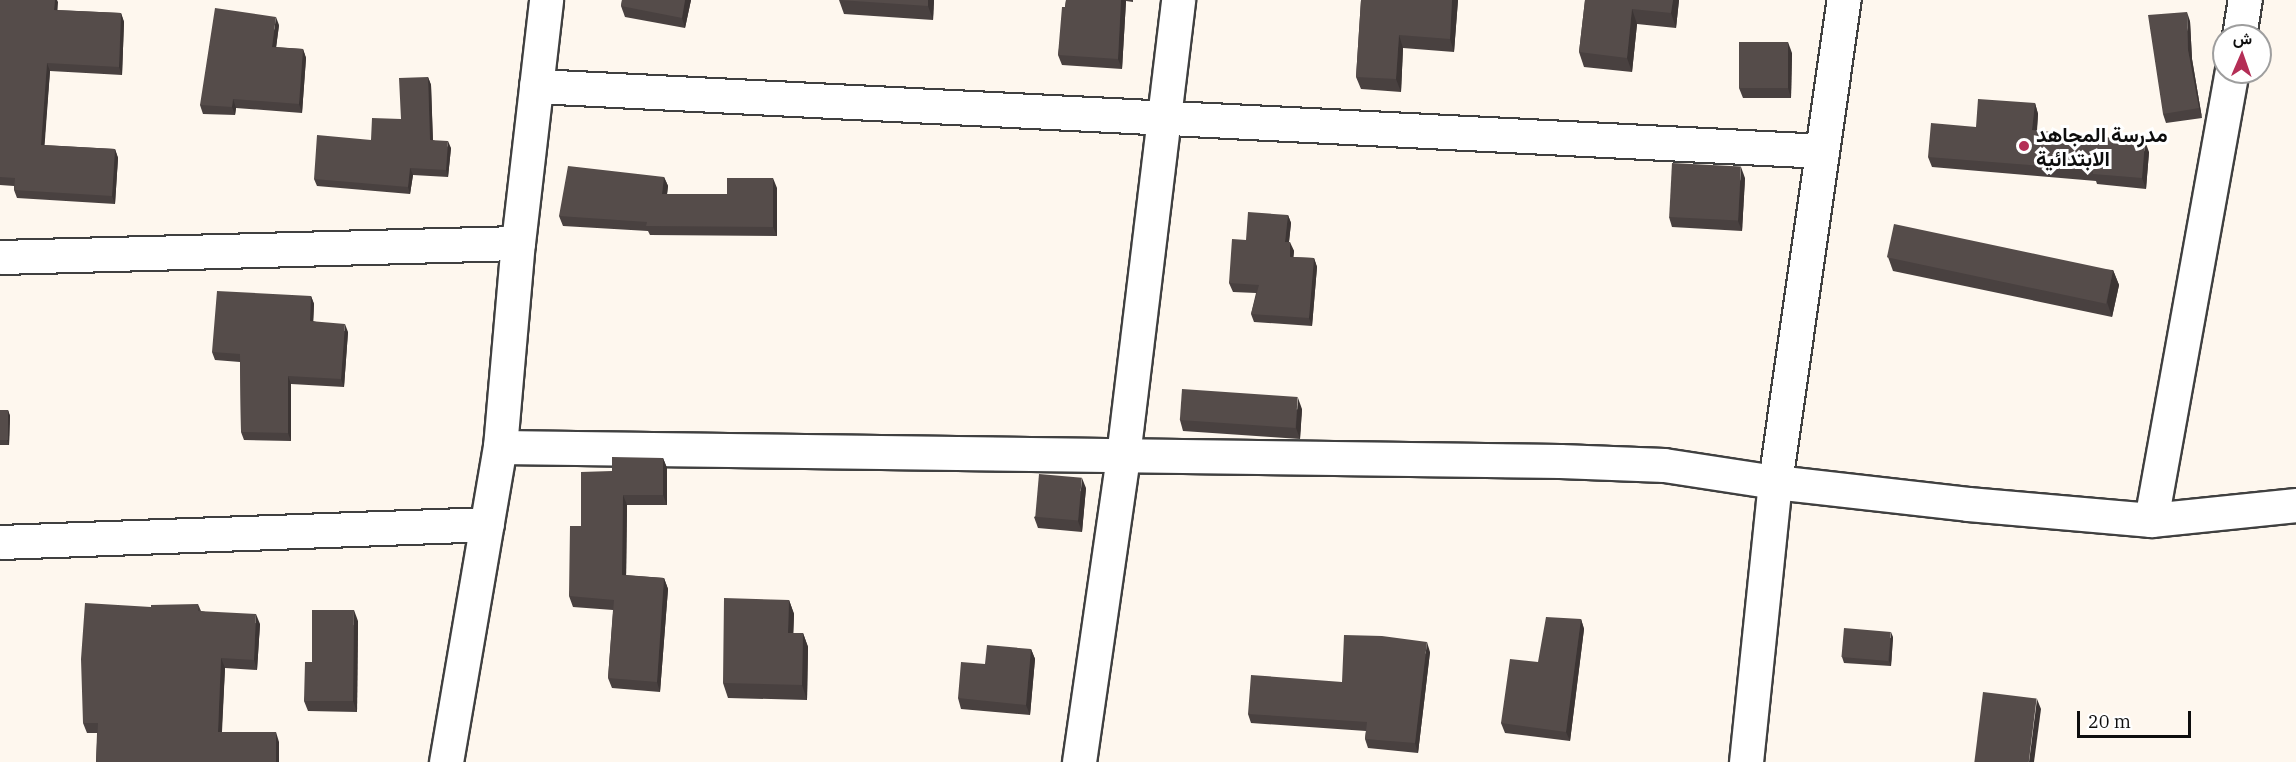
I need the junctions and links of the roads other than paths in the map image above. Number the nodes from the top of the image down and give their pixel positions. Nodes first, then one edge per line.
1 (546, 0) edge
2 (1178, 0) edge
3 (1844, 0) edge
4 (2245, 0) edge
5 (2240, 24) edge
6 (2230, 84) edge
7 (536, 86) junction
8 (1164, 119) junction
9 (1822, 151) junction
10 (518, 243) junction
11 (0, 257) edge
12 (500, 447) junction
13 (1123, 456) junction
14 (1775, 482) junction
15 (2296, 505) edge
16 (2151, 520) junction
17 (487, 524) junction
18 (0, 542) edge
19 (446, 762) edge
20 (1079, 762) edge
21 (1746, 762) edge

1 - 7 street
2 - 8 street
3 - 9 street
4 - 5 street
6 - 16 street
7 - 8 street
7 - 10 street
8 - 9 street
8 - 13 street
9 - 14 street
10 - 11 street
10 - 12 street
12 - 13 street
12 - 17 street
13 - 14 street
13 - 20 street
14 - 16 street
14 - 21 street
15 - 16 street
17 - 18 street
17 - 19 street

